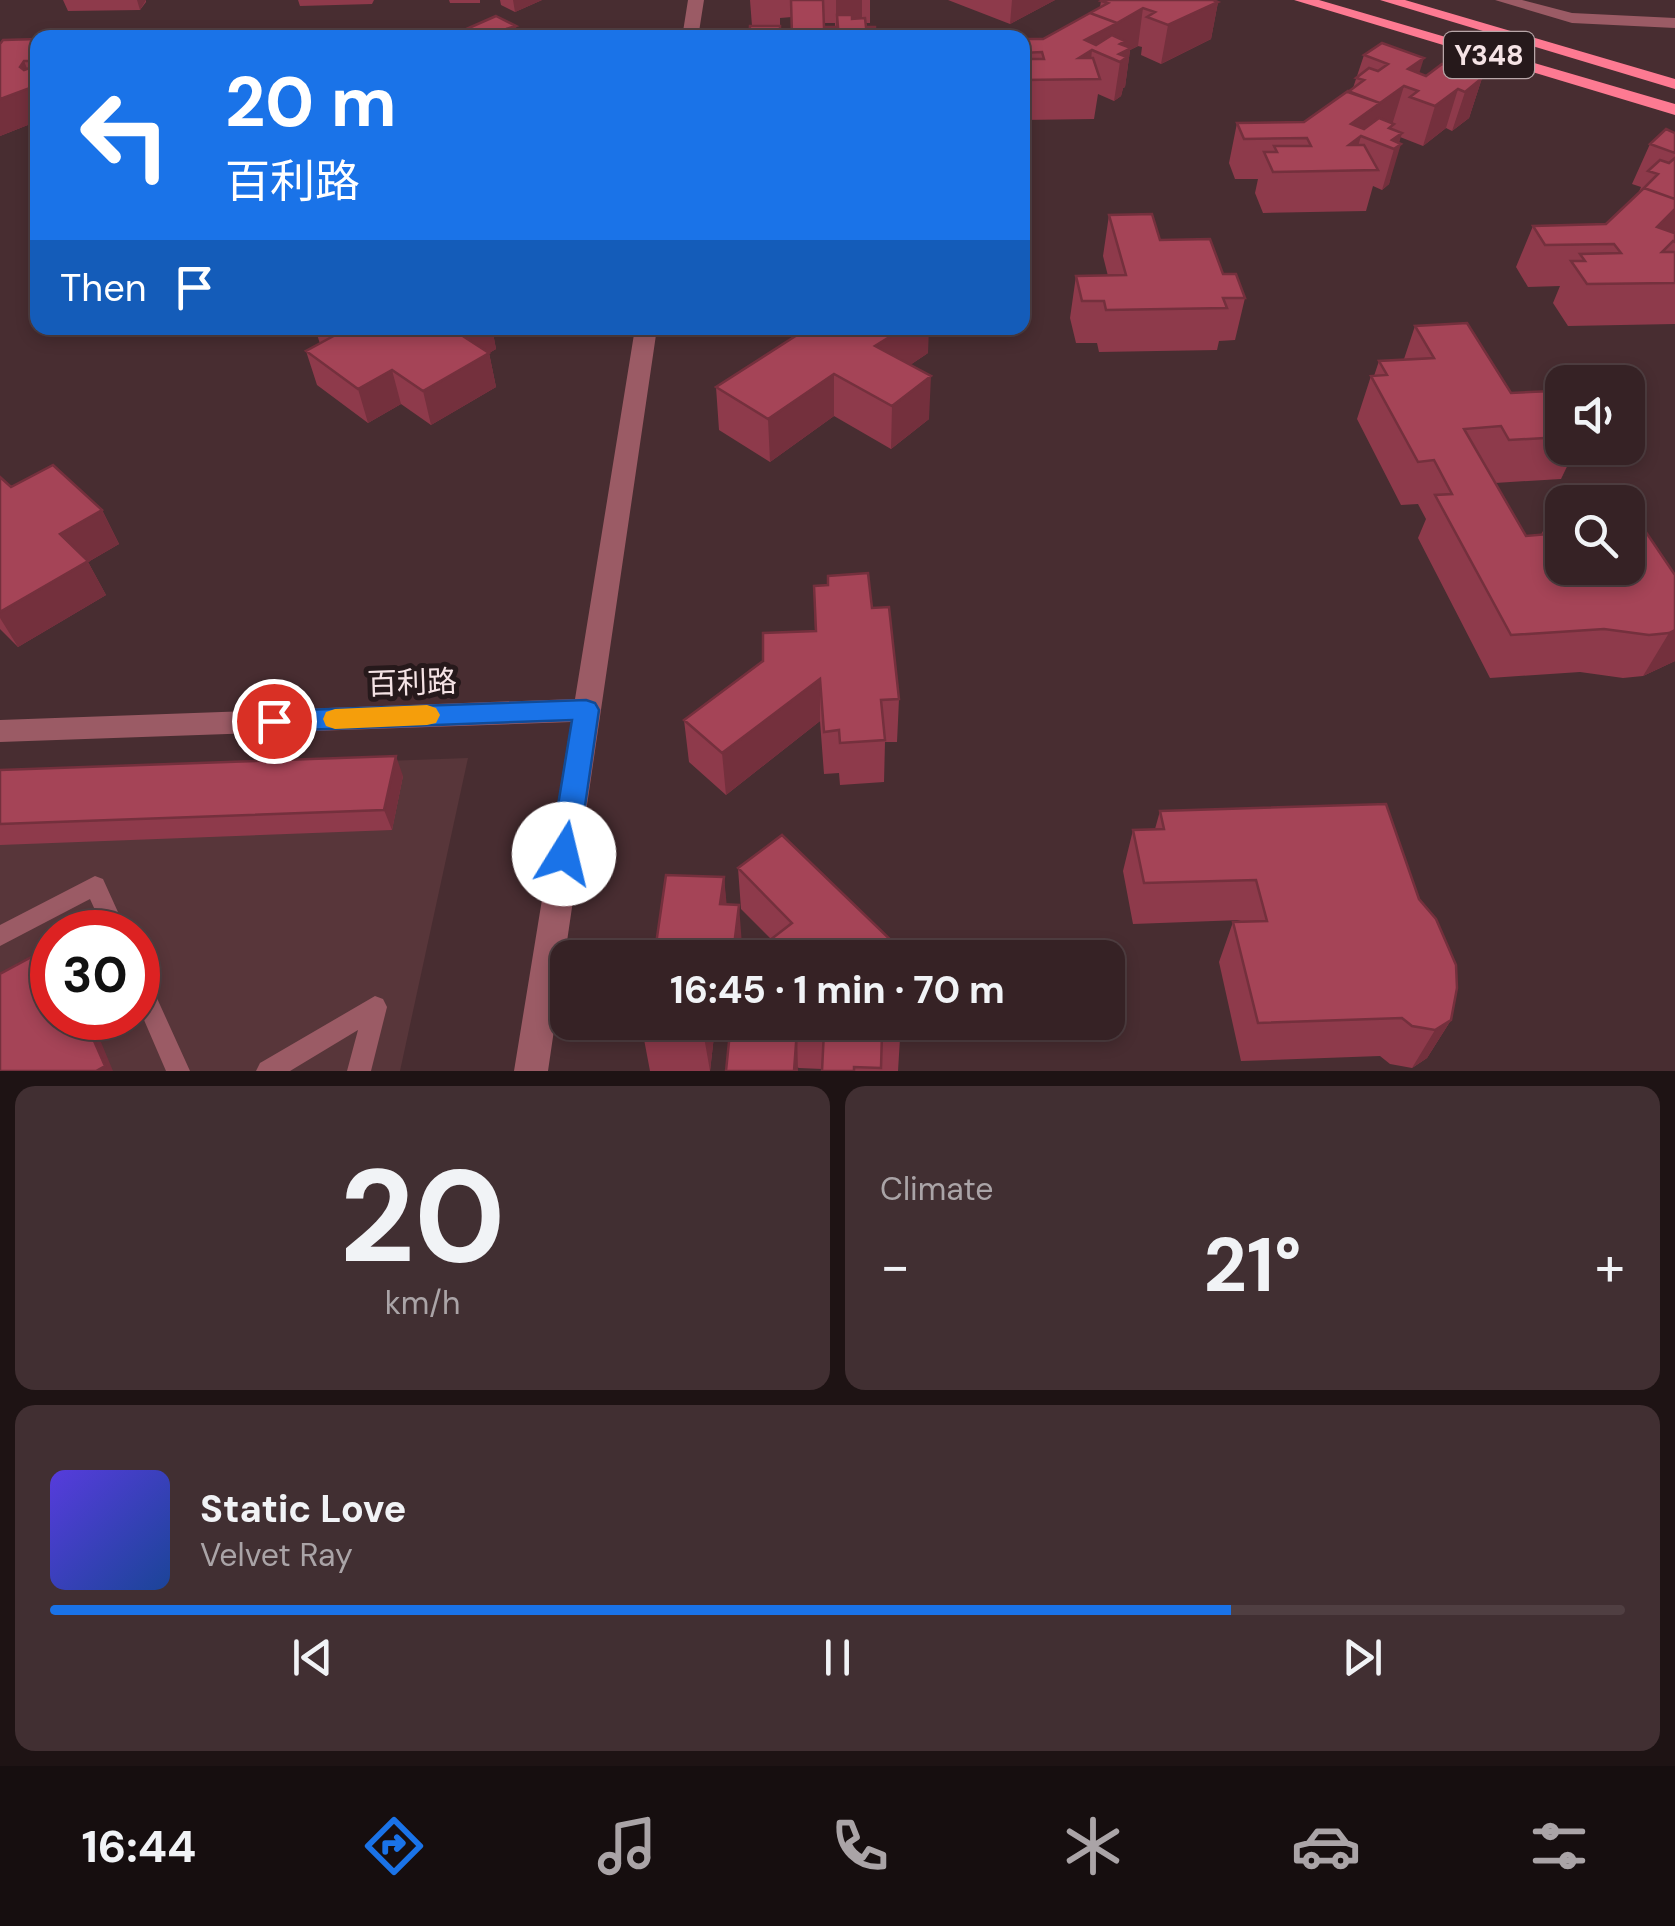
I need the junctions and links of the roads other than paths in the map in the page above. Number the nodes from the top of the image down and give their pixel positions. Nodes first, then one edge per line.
1 (696, 0) edge
2 (1302, 0) edge
3 (1388, 0) edge
4 (1503, 0) edge
5 (1628, 0) edge
6 (1644, 22) junction
7 (1675, 23) edge
8 (691, 30) edge
9 (1675, 84) edge
10 (1675, 110) edge
11 (645, 335) edge
12 (586, 710) junction
13 (0, 731) edge
14 (49, 910) edge
15 (106, 910) edge
16 (30, 920) edge
17 (0, 936) edge
18 (160, 1030) edge
19 (178, 1071) edge
20 (268, 1071) edge
21 (359, 1071) edge
22 (530, 1071) edge

1 - 8 street
2 - 10 main road, Y348
3 - 9 main road, Y348
4 - 6 street
5 - 6 street
6 - 7 street
11 - 12 street
12 - 13 street, 百利路
12 - 22 street
14 - 15 lane
16 - 17 lane
18 - 19 lane
20 - 21 lane

